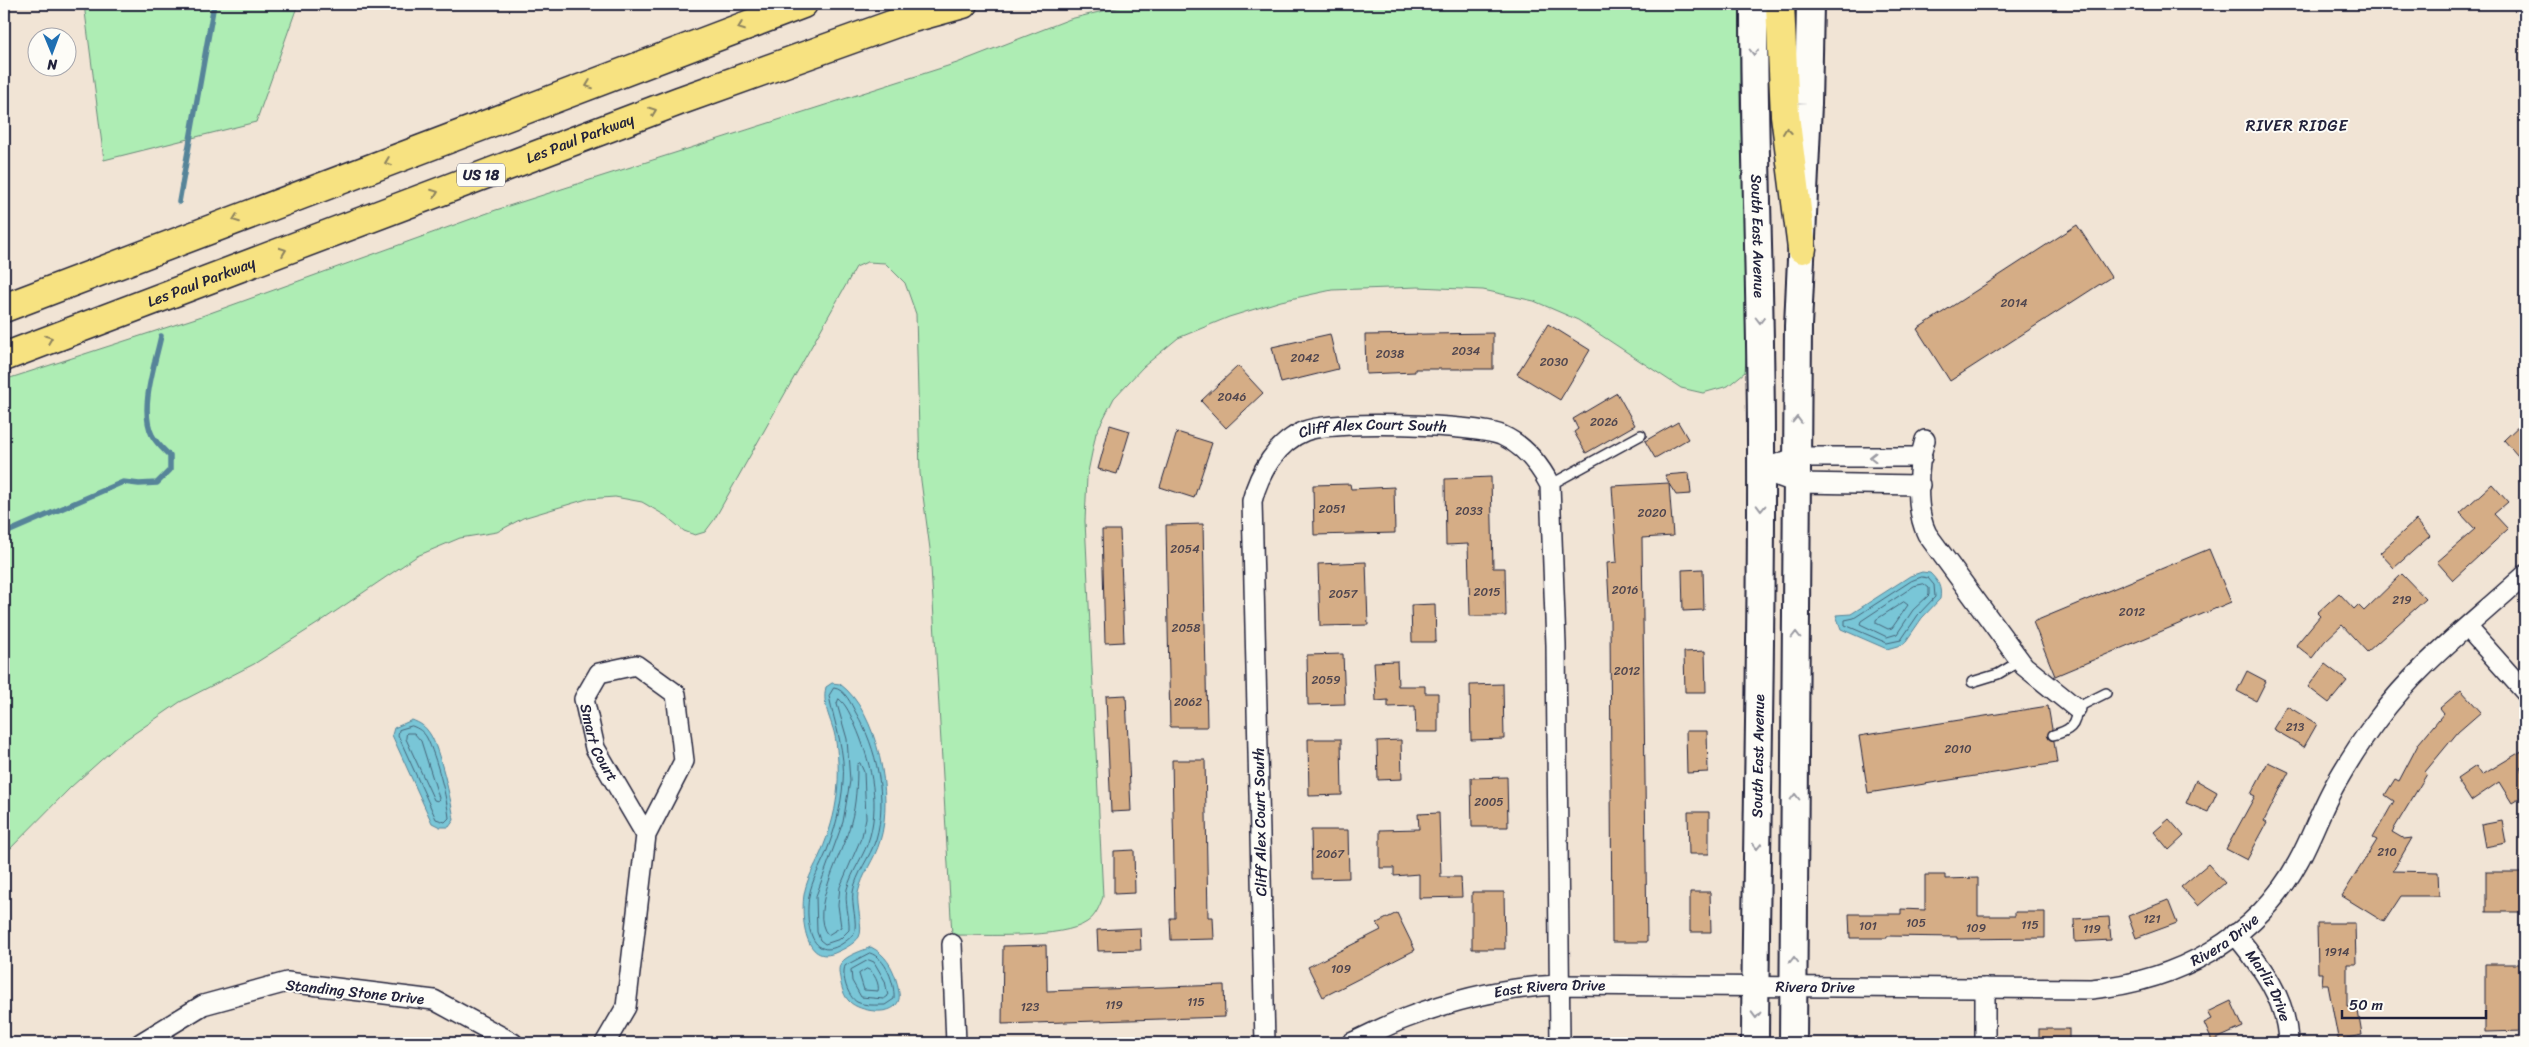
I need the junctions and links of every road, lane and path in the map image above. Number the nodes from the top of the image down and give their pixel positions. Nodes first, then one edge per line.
1 (803, 4) edge
2 (962, 4) edge
3 (1754, 4) edge
4 (1780, 4) edge
5 (1810, 4) edge
6 (1802, 249) junction
7 (4, 308) edge
8 (4, 357) edge
9 (1641, 435) dead end
10 (1761, 470) junction
11 (1797, 470) junction
12 (1550, 485) junction
13 (1920, 485) junction
14 (2525, 575) edge
15 (2468, 628) junction
16 (2020, 661) junction
17 (1972, 682) dead end
18 (2525, 692) edge
19 (2106, 693) dead end
20 (2076, 708) junction
21 (2053, 735) dead end
22 (646, 835) junction
23 (2235, 934) junction
24 (952, 944) dead end
25 (1559, 985) junction
26 (1756, 986) junction
27 (1794, 987) junction
28 (1985, 988) junction
29 (141, 1043) edge
30 (513, 1043) edge
31 (605, 1043) edge
32 (956, 1043) edge
33 (1265, 1043) edge
34 (1350, 1043) edge
35 (1560, 1043) edge
36 (1755, 1043) edge
37 (1793, 1043) edge
38 (1985, 1043) edge
39 (2288, 1043) edge

1 -> 7 main road
8 -> 2 main road, Les Paul Parkway / US 18
3 -> 10 main road, South East Avenue
6 -> 4 main road
5 - 6 main road
11 -> 6 main road
9 - 12 lane
10 - 11 street
10 -> 26 main road, South East Avenue
11 - 13 street
13 -> 11 street
27 -> 11 main road
12 - 25 street, Cliff Alex Court South
12 - 33 street, Cliff Alex Court South
13 - 16 street
14 - 15 street, Rivera Drive
15 - 18 street
15 - 23 street, Rivera Drive
16 - 17 lane
16 - 20 street
19 - 20 lane
20 - 21 lane
22 - 22 street, Smart Court
22 - 31 street, Smart Court
23 - 28 street, Rivera Drive
23 - 39 street, Marliz Drive
24 - 32 street
25 - 26 street, East Rivera Drive
25 - 34 street, East Rivera Drive
25 - 35 street, Cliff Alex Court South
26 - 27 street, Rivera Drive
26 -> 36 main road, South East Avenue
27 - 28 street, Rivera Drive
27 - 37 main road
28 - 38 street
29 - 30 street, Standing Stone Drive

